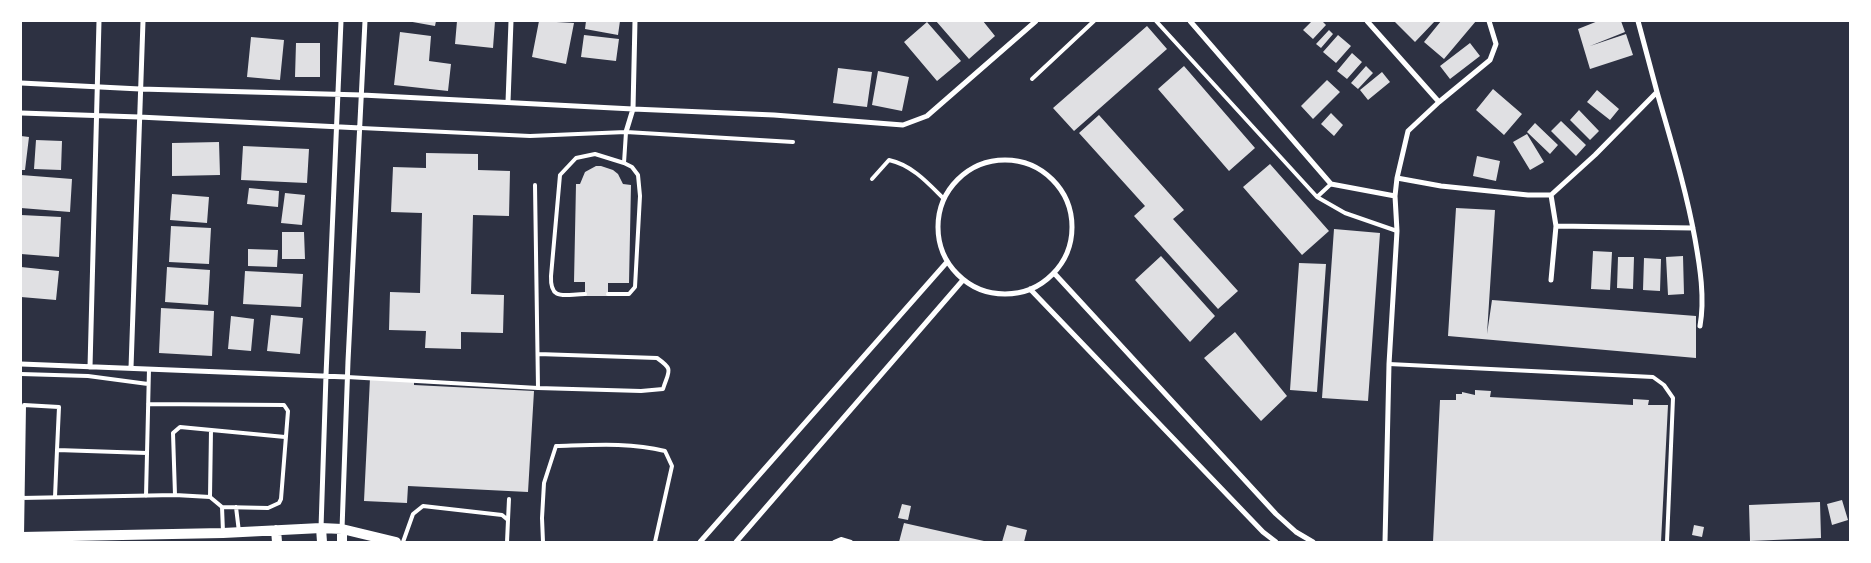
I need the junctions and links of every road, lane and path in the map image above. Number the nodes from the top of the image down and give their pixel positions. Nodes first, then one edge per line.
1 (100, 21) edge
2 (143, 21) edge
3 (341, 21) edge
4 (365, 21) edge
5 (511, 21) edge
6 (635, 21) edge
7 (1036, 21) edge
8 (1094, 21) edge
9 (1156, 21) edge
10 (1190, 21) edge
11 (1367, 21) edge
12 (1489, 21) edge
13 (1638, 21) edge
14 (1032, 79) dead end
15 (21, 83) edge
16 (97, 85) junction
17 (140, 89) junction
18 (1657, 92) junction
19 (338, 94) junction
20 (362, 95) junction
21 (508, 102) junction
22 (1439, 102) junction
23 (632, 109) junction
24 (21, 113) edge
25 (97, 115) junction
26 (139, 116) junction
27 (336, 128) junction
28 (361, 128) junction
29 (626, 132) junction
30 (793, 142) dead end
31 (624, 163) junction
32 (1397, 178) junction
33 (872, 179) dead end
34 (1332, 184) junction
35 (534, 185) dead end
36 (1551, 194) junction
37 (1395, 196) junction
38 (1317, 197) junction
39 (944, 199) junction
40 (1556, 226) junction
41 (1693, 228) junction
42 (1397, 231) junction
43 (947, 262) junction
44 (1054, 273) junction
45 (963, 280) junction
46 (1551, 280) dead end
47 (1030, 289) junction
48 (585, 294) dead end
49 (608, 294) dead end
50 (1700, 326) dead end
51 (538, 354) junction
52 (21, 364) edge
53 (1390, 364) junction
54 (90, 367) junction
55 (131, 368) junction
56 (149, 369) junction
57 (21, 374) edge
58 (326, 375) junction
59 (347, 377) junction
60 (148, 384) junction
61 (538, 388) junction
62 (148, 404) junction
63 (211, 430) junction
64 (285, 437) junction
65 (57, 450) junction
66 (147, 453) junction
67 (175, 495) junction
68 (146, 496) junction
69 (55, 497) junction
70 (210, 497) junction
71 (22, 498) edge
72 (509, 499) dead end
73 (222, 507) junction
74 (236, 507) junction
75 (22, 518) edge
76 (508, 520) junction
77 (321, 528) junction
78 (342, 529) junction
79 (276, 530) junction
80 (239, 532) junction
81 (223, 533) junction
82 (22, 537) edge
83 (377, 540) edge
84 (277, 542) edge
85 (322, 542) edge
86 (342, 542) edge
87 (396, 542) edge
88 (403, 542) edge
89 (507, 542) edge
90 (543, 542) edge
91 (655, 542) edge
92 (700, 542) edge
93 (736, 542) edge
94 (834, 542) edge
95 (851, 542) edge
96 (1276, 542) edge
97 (1313, 542) edge
98 (1385, 542) edge
99 (1667, 542) edge

1 - 16 street
2 - 17 street
3 - 19 street
4 - 20 street
5 - 21 street
6 - 23 street
7 - 23 street
8 - 14 lane
9 - 38 lane
10 - 34 street
11 - 22 street
12 - 22 street
13 - 18 street
15 - 16 street
16 - 17 street
16 - 25 street
17 - 19 street
17 - 26 street
18 - 36 street
18 - 41 street
19 - 20 street
19 - 27 street
20 - 21 street
20 - 28 street
21 - 23 street
22 - 32 street
23 - 29 street
24 - 25 street
25 - 26 street
25 - 54 street
26 - 27 street
26 - 55 street
27 - 28 street
27 - 58 street
28 - 29 lane
28 - 59 street
29 - 30 lane
29 - 31 lane
31 - 48 lane
31 - 49 lane
32 - 36 street
32 - 37 street
33 - 39 lane
34 - 37 street
34 - 38 lane
35 - 51 lane
36 - 40 street
37 - 42 street
38 - 42 lane
39 - 43 street
39 - 44 street
40 - 41 street
40 - 46 street
41 - 50 street
42 - 53 street
43 - 45 street
43 - 92 street
44 - 47 street
44 - 97 street
45 - 47 street
45 - 93 street
47 - 96 street
51 - 61 lane
51 - 61 lane
52 - 54 street
53 - 98 street
53 - 99 lane
54 - 55 street
55 - 56 street
56 - 58 street
56 - 60 lane
57 - 60 lane
58 - 59 street
58 - 77 street
59 - 61 lane
59 - 78 street
60 - 62 lane
62 - 64 lane
62 - 66 lane
63 - 64 lane
63 - 67 lane
63 - 70 lane
64 - 74 lane
65 - 66 lane
65 - 69 lane
65 - 71 lane
66 - 68 lane
67 - 68 lane
67 - 70 lane
68 - 69 lane
69 - 71 lane
70 - 73 lane
71 - 75 lane
72 - 76 lane
73 - 74 lane
73 - 81 lane
74 - 80 lane
75 - 82 lane
76 - 88 lane
76 - 89 lane
77 - 78 main road
77 - 79 main road
77 - 85 main road
78 - 83 main road
78 - 86 main road
79 - 80 main road
79 - 84 main road
80 - 81 main road
81 - 82 main road
83 - 87 main road
90 - 91 lane
94 - 95 lane

